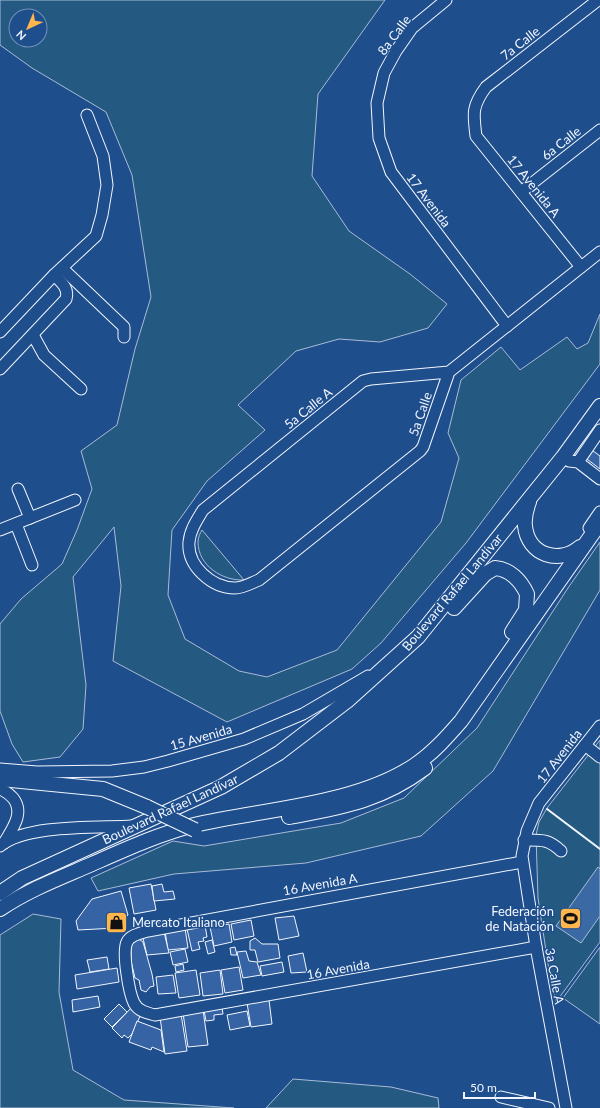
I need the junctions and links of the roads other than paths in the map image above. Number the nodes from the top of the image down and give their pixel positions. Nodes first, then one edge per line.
1 (446, 0) edge
2 (598, 0) edge
3 (384, 73) joint
4 (87, 115) dead end
5 (474, 118) joint
6 (600, 130) edge
7 (521, 192) junction
8 (600, 252) edge
9 (581, 267) junction
10 (58, 272) junction
11 (507, 326) junction
12 (0, 332) edge
13 (33, 335) junction
14 (124, 337) dead end
15 (0, 369) edge
16 (449, 372) junction
17 (81, 390) dead end
18 (600, 406) edge
19 (600, 430) edge
20 (563, 457) junction
21 (578, 462) junction
22 (600, 479) edge
23 (18, 489) dead end
24 (530, 498) junction
25 (75, 500) dead end
26 (600, 512) edge
27 (30, 518) junction
28 (600, 523) edge
29 (16, 524) junction
30 (0, 530) edge
31 (586, 543) junction
32 (32, 565) dead end
33 (258, 580) joint
34 (418, 637) junction
35 (392, 662) junction
36 (494, 673) junction
37 (600, 726) edge
38 (585, 745) junction
39 (600, 757) edge
40 (0, 769) edge
41 (0, 779) edge
42 (0, 789) edge
43 (539, 803) joint
44 (135, 826) junction
45 (524, 840) junction
46 (2, 844) edge
47 (561, 851) dead end
48 (522, 862) junction
49 (0, 893) edge
50 (0, 909) edge
51 (536, 947) junction
52 (144, 1013) joint
53 (501, 1097) dead end
54 (550, 1108) edge
55 (566, 1108) edge

1 - 3 street, 8a Calle
2 - 5 street, 7a Calle
3 - 11 street, 17 Avenida
4 - 10 street
5 - 7 street, 17 Avenida A
6 - 7 street, 6a Calle
7 - 9 street, 17 Avenida A
8 - 9 street
9 - 11 street
10 - 12 street
10 - 13 street
10 - 14 street
11 - 16 street
13 - 15 street
13 - 17 street
16 - 33 street, 5a Calle
16 - 33 street, 5a Calle A
18 - 20 main road, Boulevard Rafael Landívar
19 - 21 street
20 - 21 street
20 - 24 main road, Boulevard Rafael Landívar
21 - 22 street
23 - 27 street
24 - 31 main road
24 - 34 main road, Boulevard Rafael Landívar
25 - 27 street
26 - 31 street
27 - 29 street
28 - 31 main road, Boulevard Rafael Landívar
29 - 30 street
29 - 32 street
31 - 36 main road, Boulevard Rafael Landívar
34 - 35 main road, Boulevard Rafael Landívar
34 - 36 main road
35 - 40 street, 15 Avenida
35 - 44 main road, Boulevard Rafael Landívar
36 - 41 main road, bridge
36 - 50 main road, Boulevard Rafael Landívar
37 - 38 street, 17 Avenida
38 - 39 street
38 - 43 street, 17 Avenida
42 - 46 street
43 - 45 street, 3a Calle A
44 - 46 street
44 - 49 main road, Boulevard Rafael Landívar
45 - 47 street
45 - 48 street, 3a Calle A
48 - 51 street, 3a Calle A
48 - 52 street, 16 Avenida A
51 - 52 street, 16 Avenida
51 - 55 street, 3a Calle A
53 - 54 street

